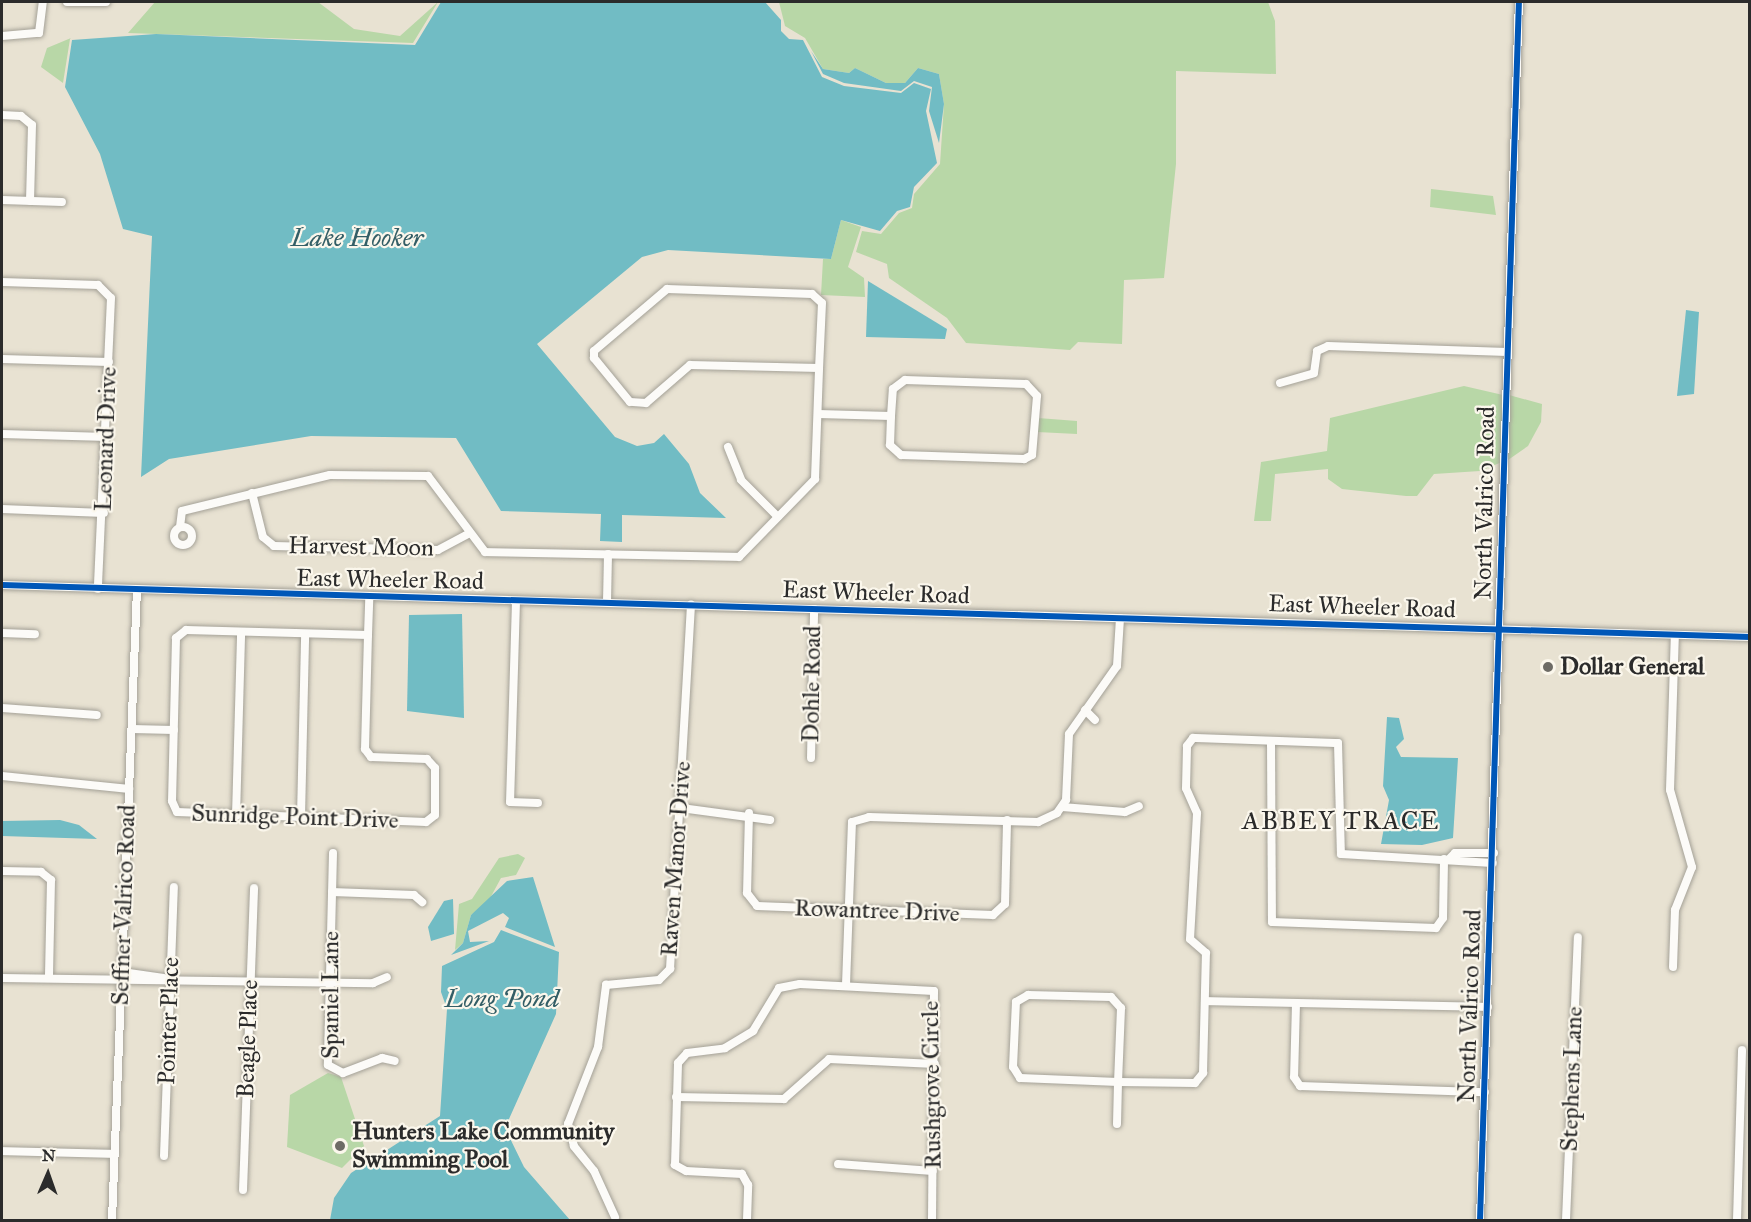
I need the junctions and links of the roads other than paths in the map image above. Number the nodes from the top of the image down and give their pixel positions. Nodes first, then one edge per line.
1 (43, 2) edge
2 (67, 2) edge
3 (106, 2) edge
4 (1519, 2) edge
5 (2, 36) edge
6 (2, 115) edge
7 (2, 200) edge
8 (30, 201) junction
9 (62, 202) dead end
10 (2, 282) edge
11 (1507, 352) junction
12 (2, 359) edge
13 (109, 362) junction
14 (819, 368) junction
15 (1280, 383) dead end
16 (818, 414) junction
17 (891, 416) junction
18 (2, 434) edge
19 (107, 437) junction
20 (728, 447) dead end
21 (252, 493) junction
22 (2, 509) edge
23 (105, 513) junction
24 (778, 517) junction
25 (180, 527) dead end
26 (468, 534) junction
27 (608, 554) junction
28 (2, 585) edge
29 (98, 589) junction
30 (137, 590) junction
31 (369, 598) junction
32 (516, 601) junction
33 (607, 602) junction
34 (691, 605) junction
35 (814, 609) junction
36 (1120, 618) junction
37 (1500, 629) junction
38 (241, 632) junction
39 (2, 633) edge
40 (35, 634) dead end
41 (304, 634) junction
42 (369, 635) junction
43 (1675, 635) junction
44 (1749, 637) edge
45 (2, 708) edge
46 (1084, 710) junction
47 (97, 715) dead end
48 (1095, 720) dead end
49 (132, 729) junction
50 (174, 730) junction
51 (1271, 741) junction
52 (811, 758) dead end
53 (2, 776) edge
54 (129, 789) junction
55 (538, 803) dead end
56 (1139, 806) dead end
57 (1062, 807) junction
58 (681, 808) junction
59 (749, 813) junction
60 (236, 816) junction
61 (301, 817) junction
62 (770, 820) dead end
63 (1007, 820) junction
64 (333, 853) dead end
65 (1494, 853) junction
66 (1467, 857) junction
67 (1447, 859) junction
68 (1493, 863) junction
69 (2, 871) edge
70 (174, 886) dead end
71 (254, 888) dead end
72 (332, 892) junction
73 (422, 902) dead end
74 (848, 911) junction
75 (1578, 937) dead end
76 (1673, 967) dead end
77 (121, 976) junction
78 (387, 977) dead end
79 (2, 978) edge
80 (50, 978) junction
81 (168, 978) junction
82 (250, 981) junction
83 (330, 982) junction
84 (846, 985) junction
85 (1205, 1001) junction
86 (1296, 1003) junction
87 (1488, 1007) junction
88 (1742, 1050) dead end
89 (395, 1061) dead end
90 (935, 1064) junction
91 (1118, 1082) junction
92 (1485, 1092) junction
93 (676, 1097) junction
94 (1117, 1124) dead end
95 (2, 1151) edge
96 (114, 1154) junction
97 (164, 1156) dead end
98 (838, 1164) dead end
99 (933, 1171) junction
100 (243, 1190) dead end
101 (615, 1217) dead end
102 (112, 1221) edge
103 (747, 1221) edge
104 (932, 1221) edge
105 (1480, 1221) edge
106 (1566, 1221) edge
107 (1737, 1221) edge

1 - 5 street
2 - 3 street
4 - 11 street, North Valrico Road
6 - 8 street
7 - 8 street
8 - 9 street
10 - 13 street, Leonard Drive
11 - 15 street
11 - 37 street, North Valrico Road
12 - 13 street
13 - 19 street, Leonard Drive
14 - 14 street
14 - 16 street
16 - 17 street
16 - 24 street
17 - 17 street
18 - 19 street
19 - 23 street, Leonard Drive
20 - 24 street
21 - 25 street
21 - 26 street
21 - 26 street, Harvest Moon
22 - 23 street
23 - 29 street, Leonard Drive
24 - 27 street
26 - 27 street
27 - 33 street
28 - 29 street, East Wheeler Road
29 - 30 street, East Wheeler Road
30 - 31 street, East Wheeler Road
30 - 49 street, Seffner Valrico Road
31 - 32 street, East Wheeler Road
31 - 42 street, Sunridge Point Drive
32 - 33 street, East Wheeler Road
32 - 55 street
33 - 34 street, East Wheeler Road
34 - 35 street, East Wheeler Road
34 - 58 street, Raven Manor Drive
35 - 36 street, East Wheeler Road
35 - 52 street, Dohle Road
36 - 37 street, East Wheeler Road
36 - 46 street
37 - 43 street, East Wheeler Road
37 - 65 street, North Valrico Road
38 - 41 street, Sunridge Point Drive
38 - 50 street, Sunridge Point Drive
38 - 60 street
39 - 40 street
41 - 42 street, Sunridge Point Drive
41 - 61 street
42 - 61 street, Sunridge Point Drive
43 - 44 street, East Wheeler Road
43 - 76 street
45 - 47 street
46 - 48 street
46 - 57 street
49 - 50 street
49 - 54 street, Seffner Valrico Road
50 - 60 street, Sunridge Point Drive
51 - 67 street
51 - 67 street
51 - 85 street
53 - 54 street
54 - 77 street, Seffner Valrico Road
56 - 57 street
57 - 63 street
58 - 59 street
58 - 101 street, Raven Manor Drive
59 - 62 street
59 - 74 street, Rowantree Drive
60 - 61 street, Sunridge Point Drive
63 - 74 street
63 - 74 street, Rowantree Drive
64 - 72 street, Spaniel Lane
65 - 66 street
65 - 68 street, North Valrico Road
66 - 67 street
66 - 68 street
68 - 87 street, North Valrico Road
69 - 80 street
70 - 81 street, Pointer Place
71 - 82 street, Beagle Place
72 - 73 street
72 - 83 street, Spaniel Lane
74 - 84 street
75 - 106 street, Stephens Lane
77 - 80 street
77 - 81 street
77 - 96 street, Seffner Valrico Road
78 - 83 street
79 - 80 street
81 - 82 street
81 - 97 street, Pointer Place
82 - 83 street
82 - 100 street, Beagle Place
83 - 89 street, Spaniel Lane
84 - 90 street, Rushgrove Circle
84 - 93 street, Rushgrove Circle
85 - 86 street
85 - 91 street
86 - 87 street
86 - 92 street
87 - 92 street, North Valrico Road
88 - 107 street
90 - 93 street
90 - 99 street, Rushgrove Circle
91 - 91 street
91 - 94 street
92 - 105 street, North Valrico Road
93 - 103 street, Rushgrove Circle
95 - 96 street
96 - 102 street, Seffner Valrico Road
98 - 99 street
99 - 104 street, Rushgrove Circle

